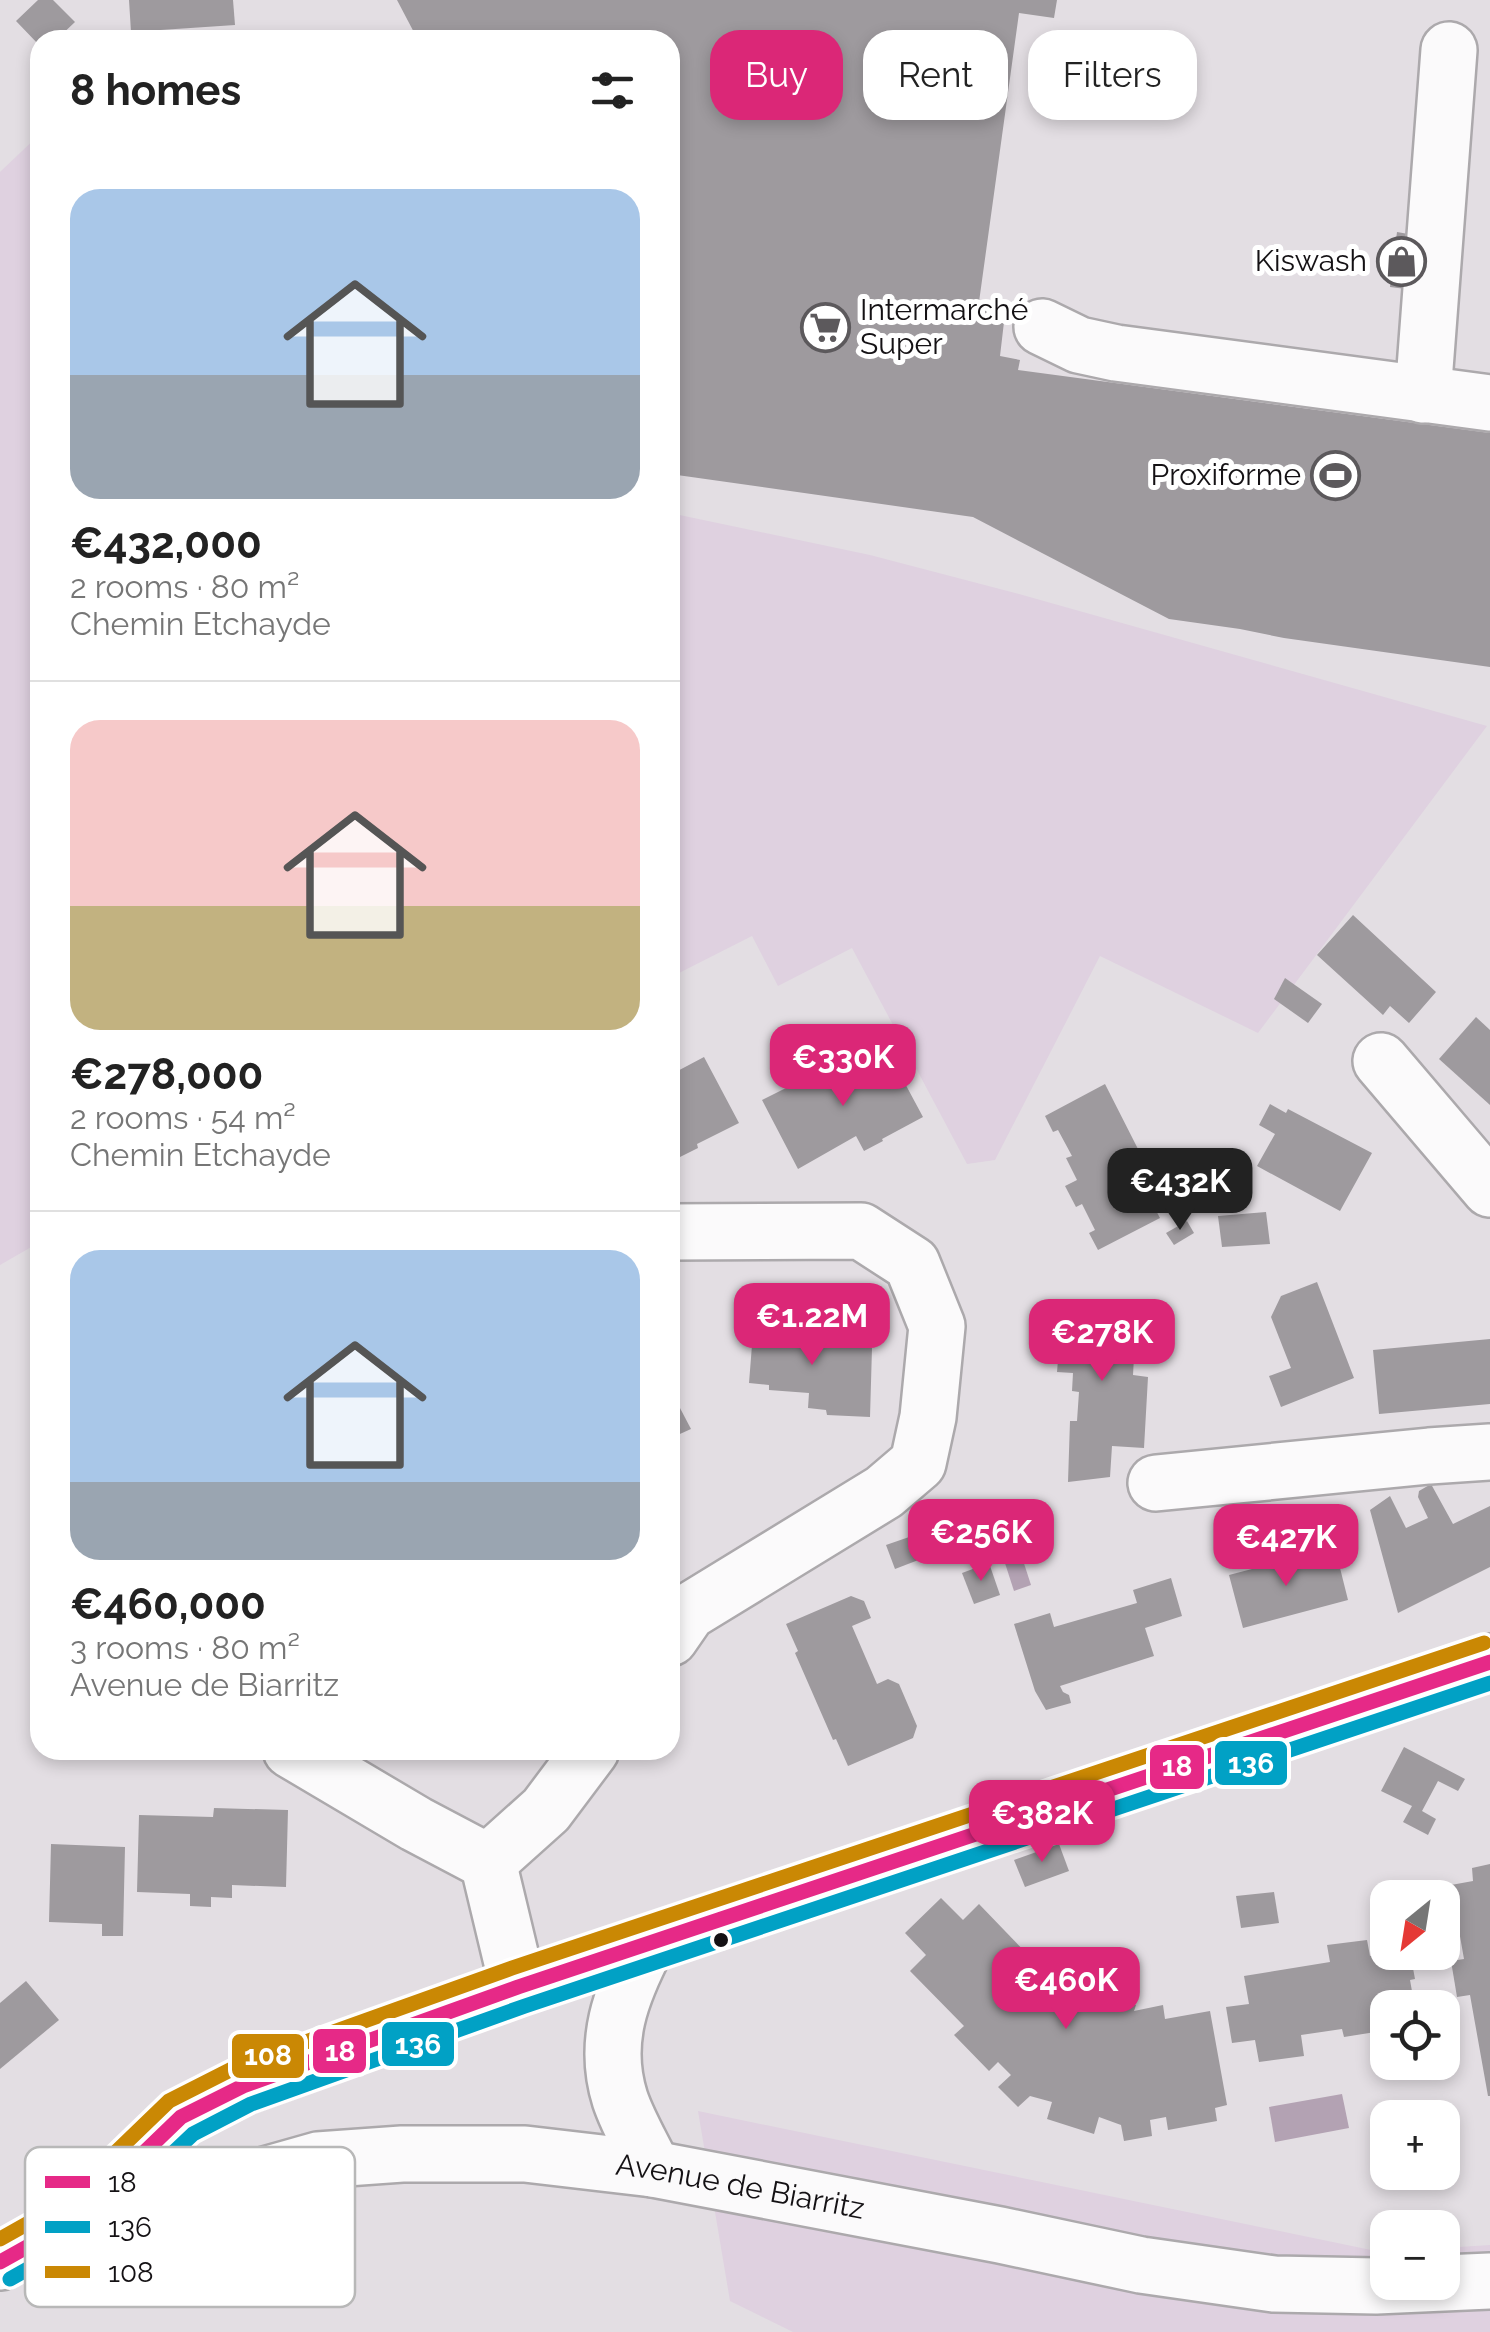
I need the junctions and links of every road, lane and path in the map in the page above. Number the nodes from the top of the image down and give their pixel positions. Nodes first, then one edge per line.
1 (1470, 54) edge
2 (1441, 262) dead end
3 (1042, 327) dead end
4 (1423, 395) junction
5 (1490, 403) edge
6 (1381, 1062) dead end
7 (1490, 1189) edge
8 (680, 1232) edge
9 (1490, 1452) edge
10 (1156, 1483) dead end
11 (680, 1624) edge
12 (1490, 1662) edge
13 (309, 1760) edge
14 (584, 1760) edge
15 (488, 1862) junction
16 (647, 1944) junction
17 (518, 1987) junction
18 (150, 2147) edge
19 (355, 2157) edge
20 (653, 2169) junction
21 (1490, 2280) edge

1 - 2 street
1 - 4 street
3 - 4 street
4 - 5 street
6 - 7 street
8 - 11 street
9 - 10 street
12 - 16 street
13 - 15 street
14 - 15 street
15 - 17 street
16 - 17 street
16 - 20 street
17 - 18 street
19 - 20 street, Avenue de Biarritz
20 - 21 street, Avenue de Biarritz

